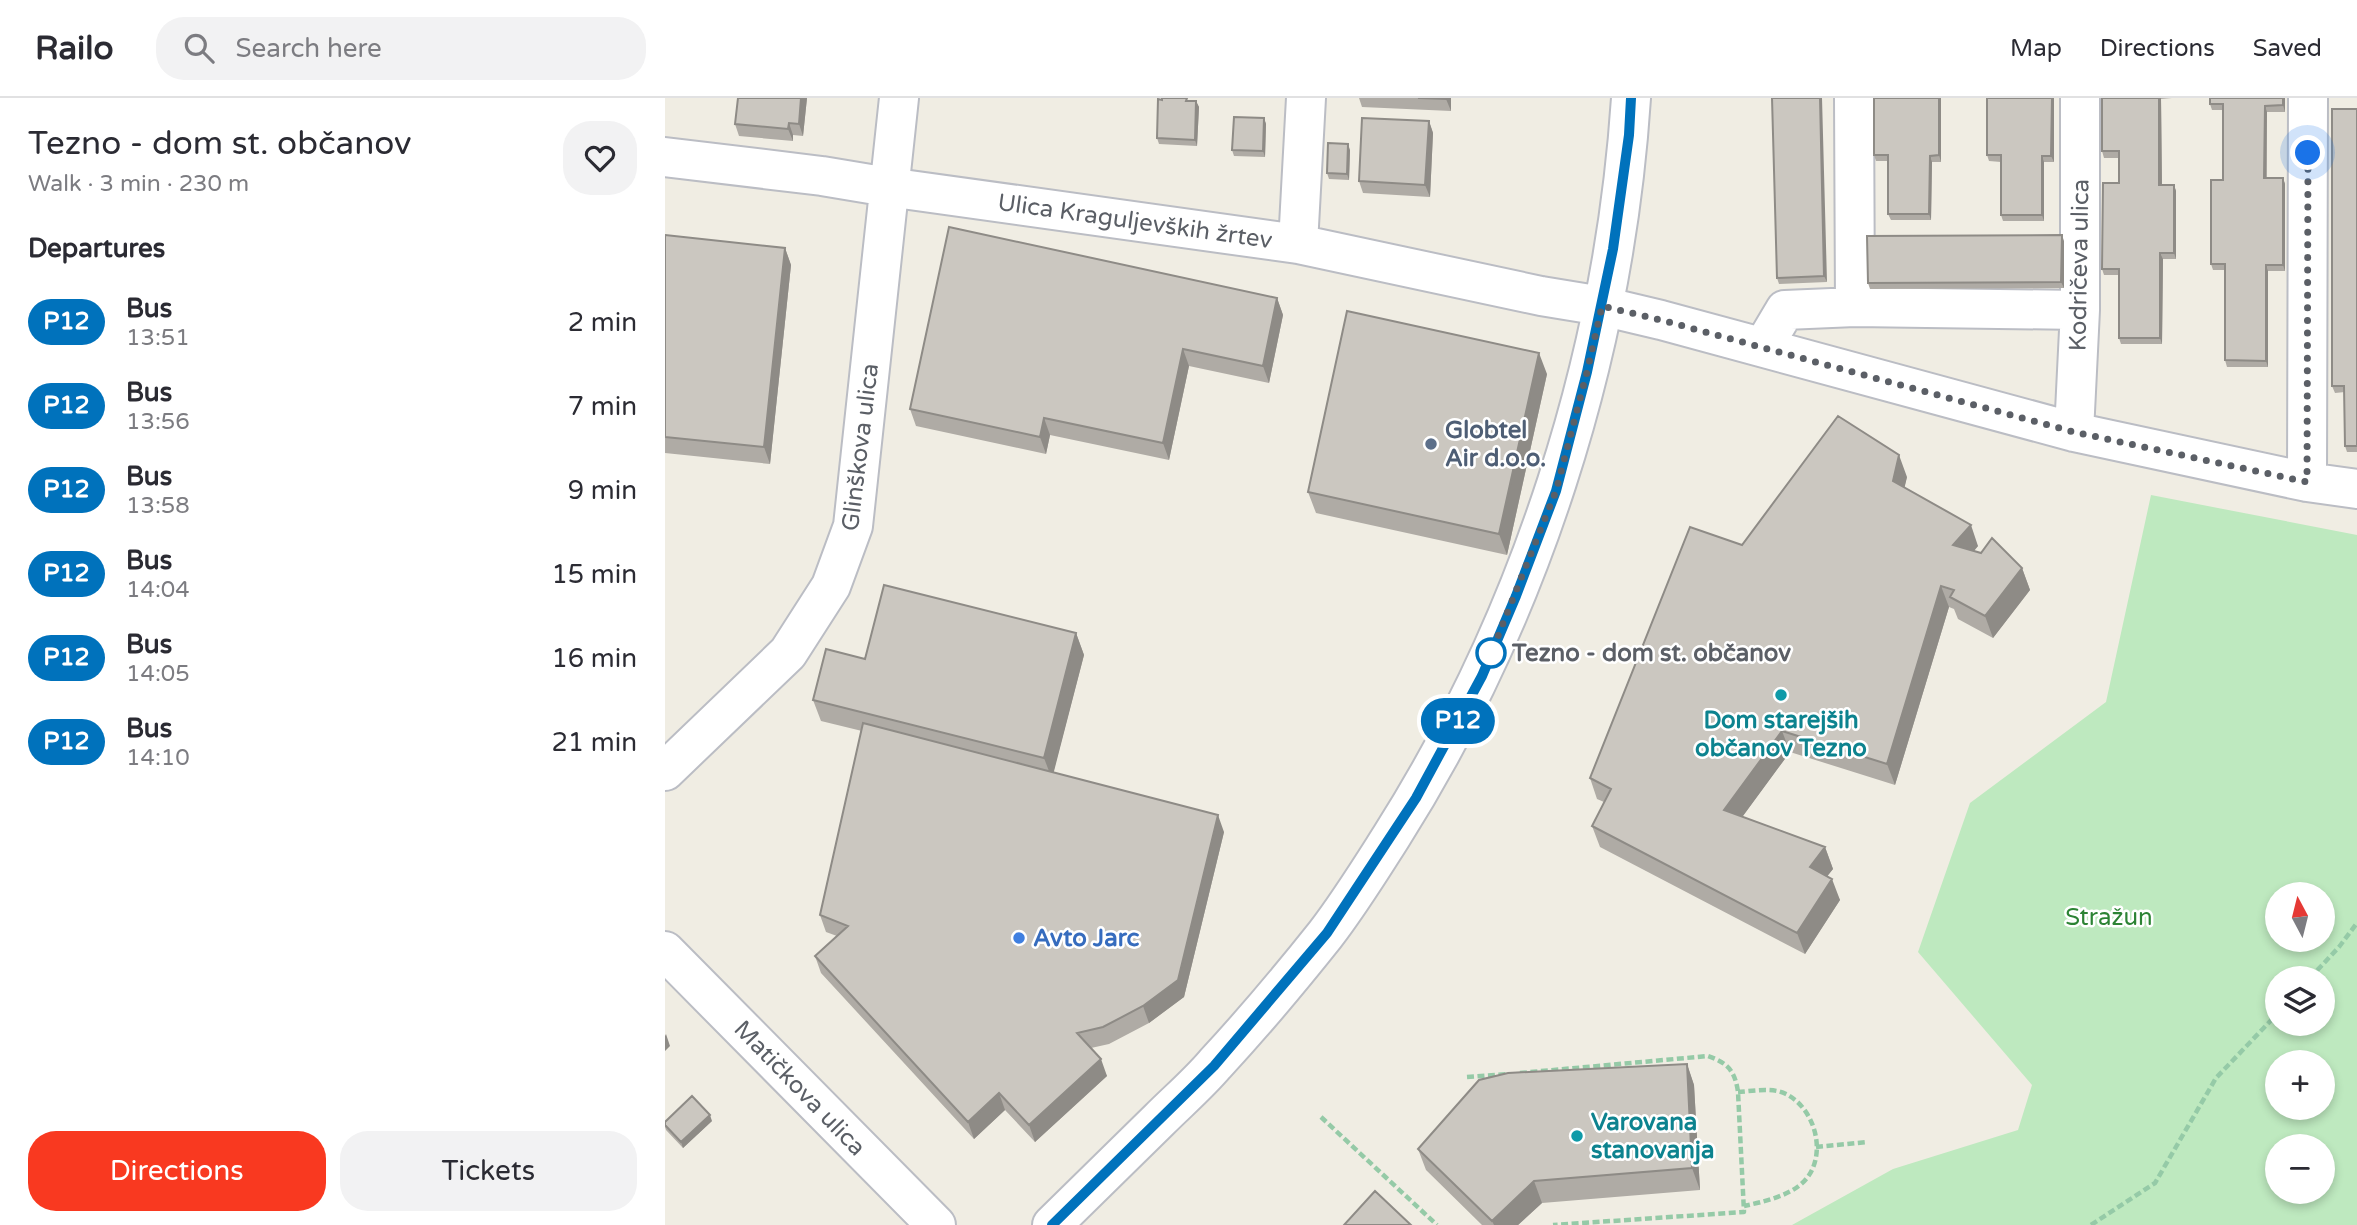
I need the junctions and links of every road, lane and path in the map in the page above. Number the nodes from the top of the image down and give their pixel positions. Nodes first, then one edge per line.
1 (899, 98) edge
2 (1306, 98) edge
3 (1632, 98) edge
4 (1854, 98) edge
5 (2080, 98) edge
6 (2308, 98) edge
7 (665, 157) edge
8 (888, 187) junction
9 (1298, 244) junction
10 (1602, 306) junction
11 (1855, 307) junction
12 (2080, 310) junction
13 (1763, 347) junction
14 (2074, 432) junction
15 (2307, 482) junction
16 (2357, 489) edge
17 (665, 771) edge
18 (2357, 923) edge
19 (665, 951) edge
20 (2321, 966) edge
21 (2265, 1027) edge
22 (1467, 1077) dead end
23 (1738, 1093) junction
24 (1321, 1117) dead end
25 (1867, 1142) dead end
26 (1816, 1147) junction
27 (1744, 1206) junction
28 (1593, 1223) edge
29 (936, 1225) edge
30 (1052, 1225) edge
31 (1437, 1225) edge
32 (1553, 1225) edge
33 (2091, 1225) edge

1 - 8 street, Glinškova ulica
2 - 9 street
3 - 10 street
4 - 11 street
5 - 12 street, Kodričeva ulica
6 - 15 street
7 - 8 street, Ulica Kraguljevških žrtev
8 - 9 street, Ulica Kraguljevških žrtev
8 - 17 street, Glinškova ulica
9 - 10 street, Ulica Kraguljevških žrtev
10 - 13 street, Ulica Kraguljevških žrtev
10 - 30 street
11 - 12 street
11 - 13 street
12 - 14 street, Kodričeva ulica
13 - 14 street, Ulica Kraguljevških žrtev
14 - 15 street, Ulica Kraguljevških žrtev
15 - 16 street, Ulica Kraguljevških žrtev
18 - 20 path
19 - 29 street, Matičkova ulica
21 - 33 path
22 - 23 path
23 - 26 path
23 - 27 path
24 - 31 path
25 - 26 path
26 - 27 path
27 - 28 path
28 - 32 path

